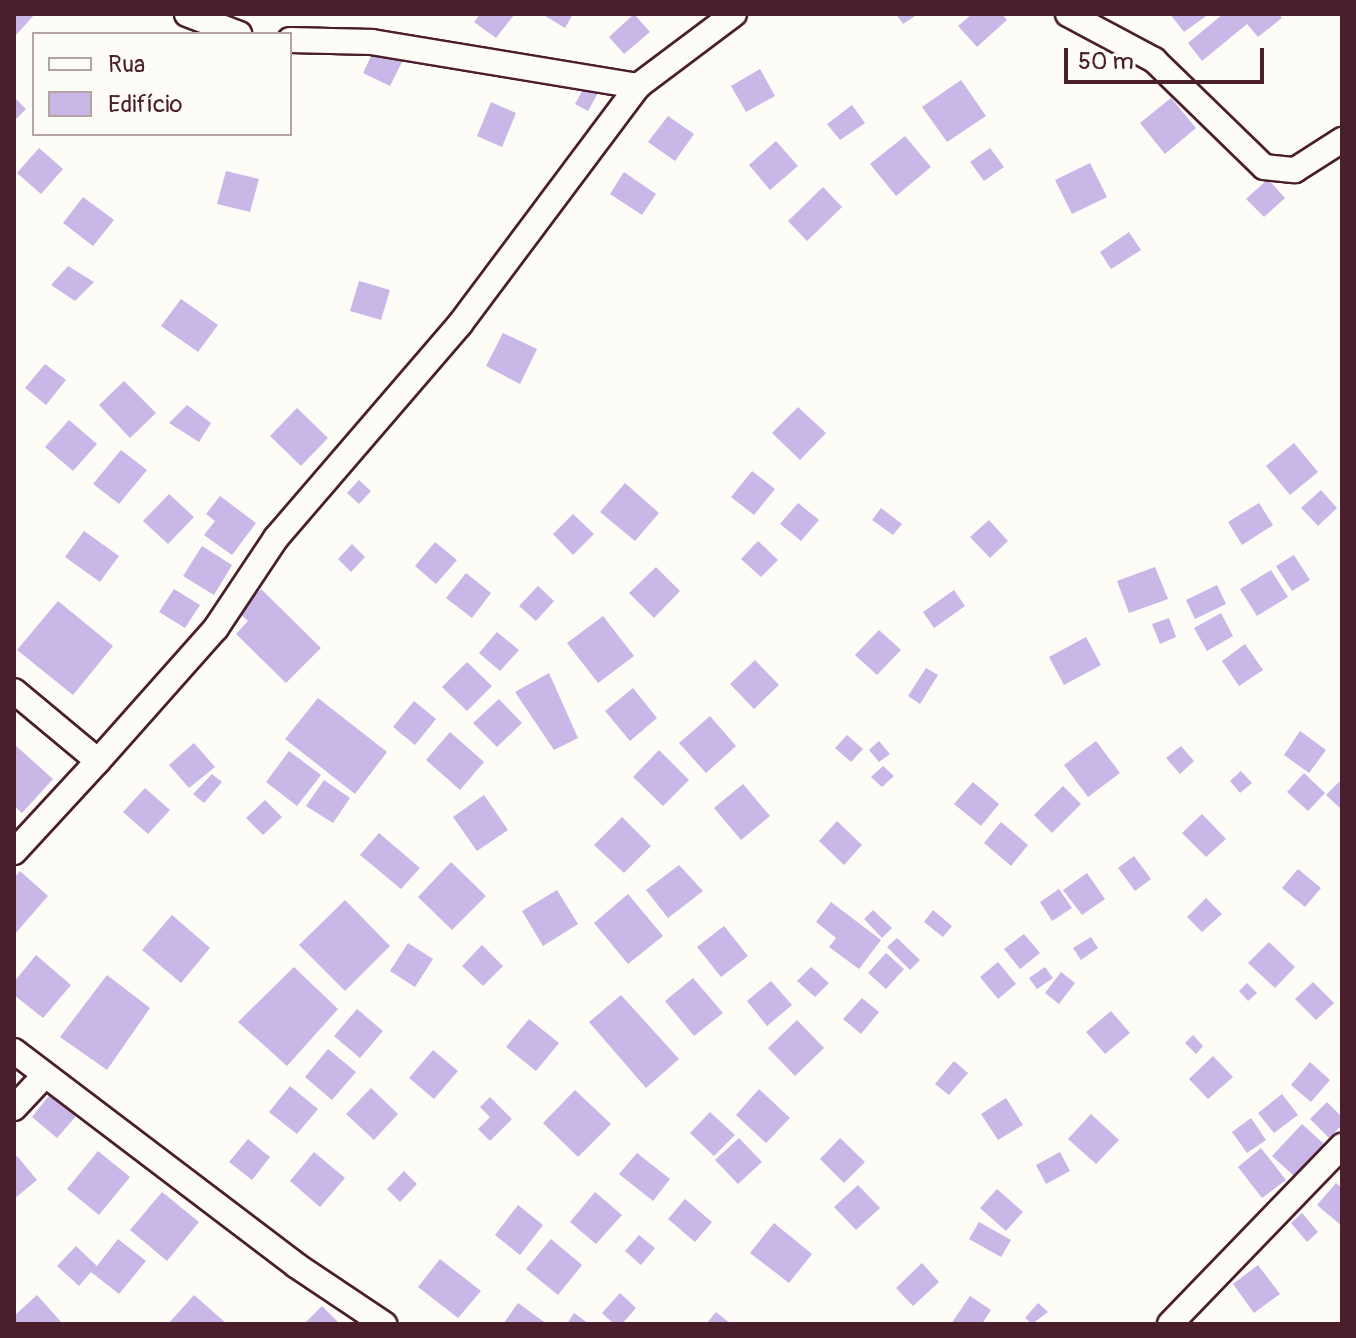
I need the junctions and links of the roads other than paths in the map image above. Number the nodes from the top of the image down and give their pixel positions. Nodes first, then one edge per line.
1 (187, 14) edge
2 (734, 14) edge
3 (1068, 14) edge
4 (234, 32) edge
5 (292, 40) edge
6 (638, 86) junction
7 (1342, 140) edge
8 (14, 691) edge
9 (98, 761) junction
10 (14, 852) edge
11 (14, 1051) edge
12 (44, 1076) junction
13 (14, 1108) edge
14 (1342, 1146) edge
15 (384, 1324) edge
16 (1170, 1324) edge

1 - 4 street
2 - 6 street
3 - 7 street
5 - 6 street
6 - 9 street
8 - 9 street
9 - 10 street
11 - 12 street
12 - 13 street
12 - 15 street
14 - 16 street

